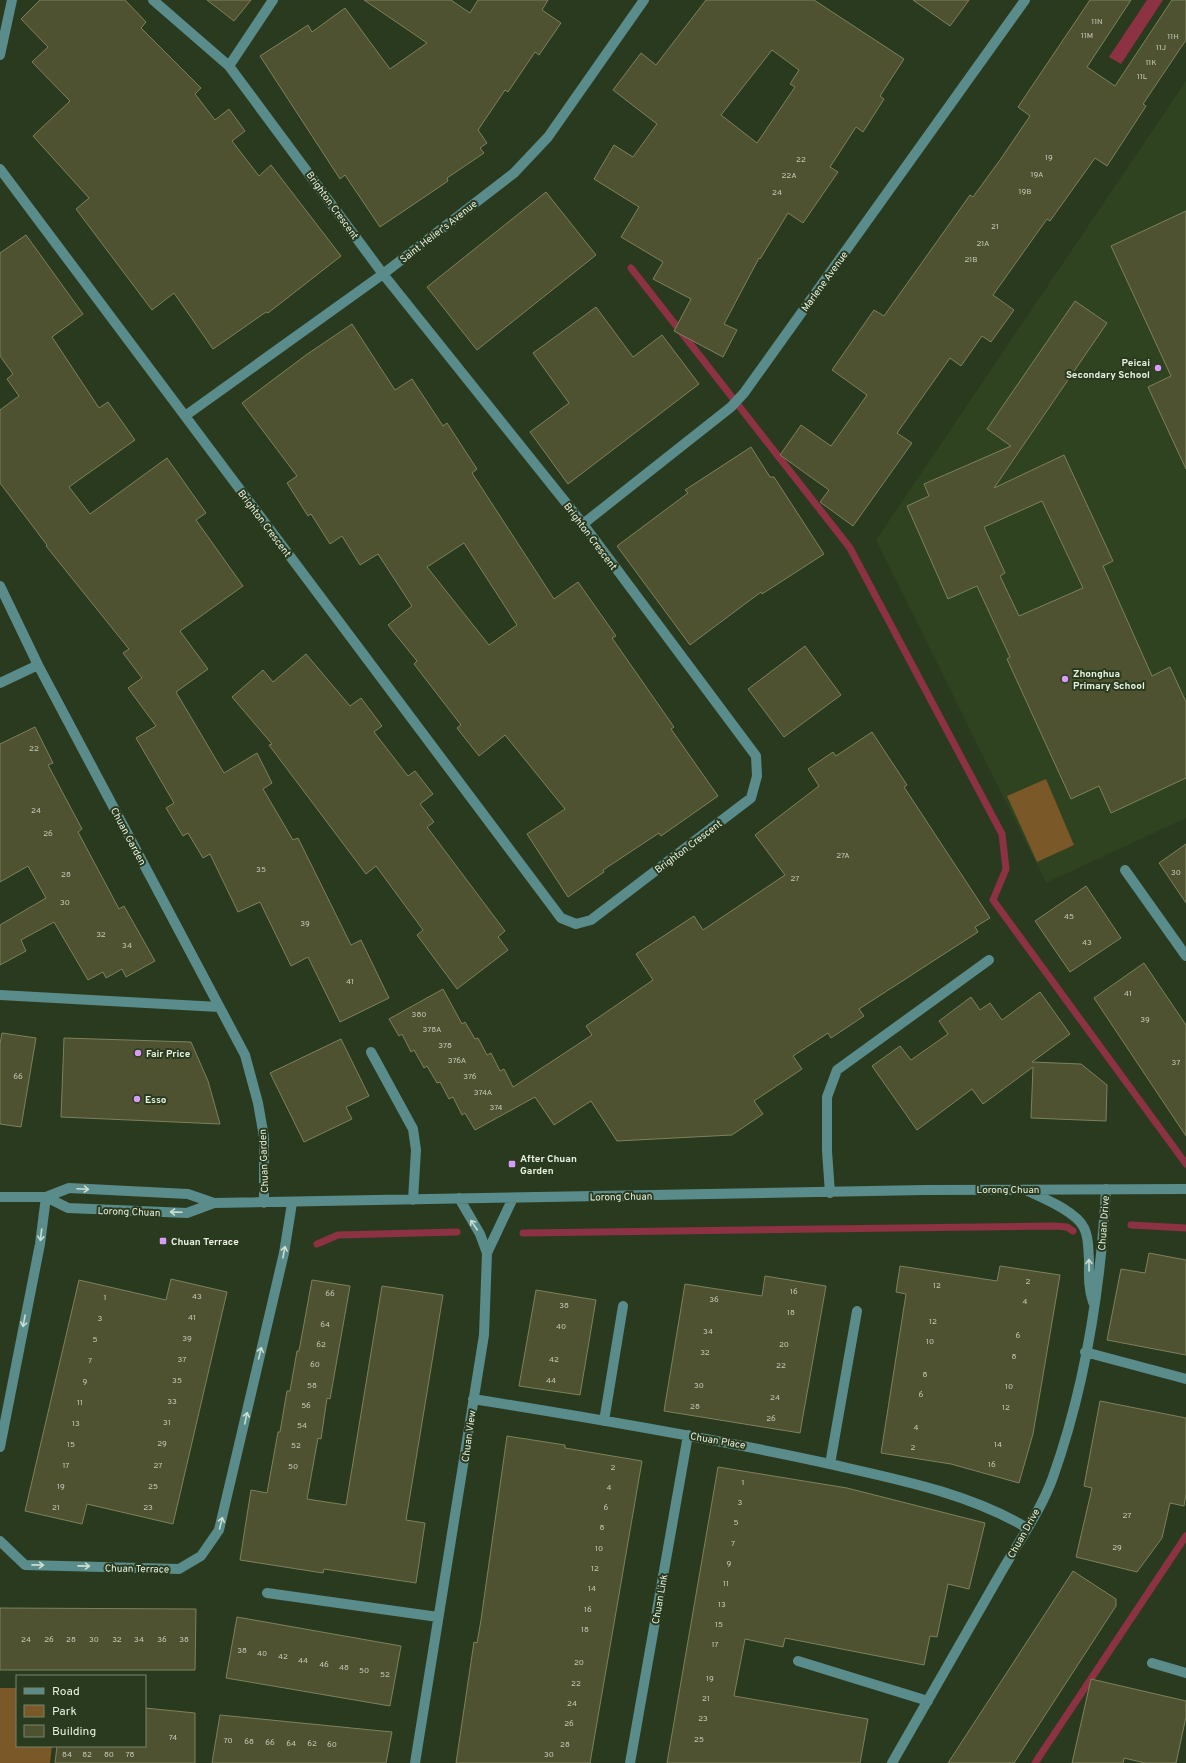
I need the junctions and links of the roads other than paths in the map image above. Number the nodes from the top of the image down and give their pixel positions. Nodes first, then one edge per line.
1 (12, 0) edge
2 (153, 0) edge
3 (273, 0) edge
4 (644, 0) edge
5 (1025, 0) edge
6 (0, 54) edge
7 (229, 66) junction
8 (0, 169) edge
9 (383, 274) junction
10 (185, 416) junction
11 (583, 524) junction
12 (0, 586) edge
13 (38, 665) junction
14 (0, 683) edge
15 (1125, 870) dead end
16 (1186, 956) edge
17 (989, 960) dead end
18 (0, 995) edge
19 (219, 1007) junction
20 (371, 1052) dead end
21 (1024, 1189) junction
22 (1106, 1189) junction
23 (1186, 1189) edge
24 (830, 1193) junction
25 (0, 1197) edge
26 (46, 1197) junction
27 (459, 1198) junction
28 (513, 1198) junction
29 (413, 1200) junction
30 (214, 1203) junction
31 (264, 1203) junction
32 (292, 1203) junction
33 (487, 1254) junction
34 (1094, 1304) junction
35 (623, 1306) dead end
36 (857, 1311) dead end
37 (1085, 1352) junction
38 (1186, 1379) edge
39 (473, 1399) junction
40 (604, 1421) junction
41 (688, 1435) junction
42 (0, 1447) edge
43 (830, 1464) junction
44 (1027, 1528) junction
45 (0, 1541) edge
46 (267, 1593) dead end
47 (438, 1617) junction
48 (798, 1661) dead end
49 (1152, 1663) dead end
50 (1186, 1673) edge
51 (928, 1700) junction
52 (415, 1763) edge
53 (630, 1763) edge
54 (892, 1763) edge

1 - 6 street
2 - 7 street, Brighton Crescent
3 - 7 street
4 - 9 street, Saint Helier's Avenue
5 - 11 street, Marlene Avenue
7 - 9 street, Brighton Crescent
8 - 10 street, Brighton Crescent
9 - 10 street, Saint Helier's Avenue
9 - 11 street, Brighton Crescent
10 - 11 street, Brighton Crescent
12 - 13 street, Chuan Garden
13 - 14 street
13 - 19 street, Chuan Garden
15 - 16 street
17 - 24 street
18 - 19 street
19 - 31 street, Chuan Garden
20 - 29 street
21 - 22 street, Lorong Chuan
21 - 24 street, Lorong Chuan
34 -> 21 street
22 - 23 street, Lorong Chuan
22 - 34 street, Chuan Drive
24 - 28 street, Lorong Chuan
25 - 26 street, Lorong Chuan
26 -> 30 street, Lorong Chuan
30 -> 26 street, Lorong Chuan
26 -> 42 street
27 - 28 street, Lorong Chuan
27 - 29 street, Lorong Chuan
33 -> 27 street, Chuan View
28 - 33 street, Chuan View
29 - 32 street, Lorong Chuan
30 - 31 street, Lorong Chuan
31 - 32 street, Lorong Chuan
45 -> 32 street, Chuan Terrace
33 - 39 street, Chuan View
34 - 37 street, Chuan Drive
35 - 40 street
36 - 43 street
37 - 38 street
37 - 44 street, Chuan Drive
39 - 40 street, Chuan Place
39 - 47 street, Chuan View
40 - 41 street, Chuan Place
41 - 43 street, Chuan Place
41 - 53 street, Chuan Link
43 - 44 street, Chuan Place
44 - 51 street, Chuan Drive
46 - 47 street
47 - 52 street, Chuan View
48 - 51 street
49 - 50 street
51 - 54 street, Chuan Drive

